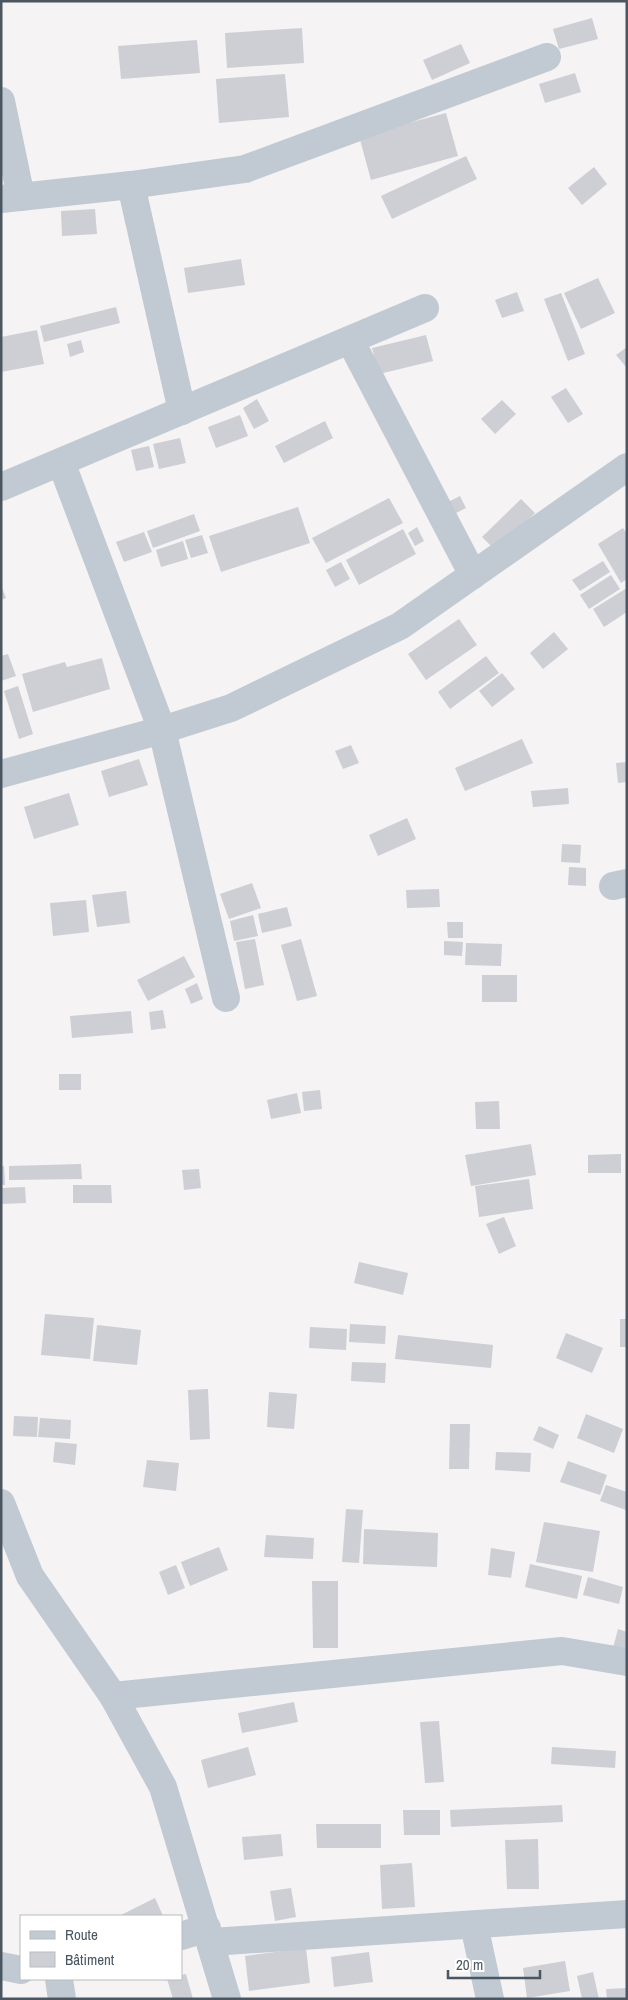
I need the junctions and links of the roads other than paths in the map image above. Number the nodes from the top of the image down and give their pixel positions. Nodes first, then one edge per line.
1 (547, 56) dead end
2 (1, 101) edge
3 (131, 185) junction
4 (11, 198) edge
5 (425, 308) dead end
6 (350, 340) junction
7 (182, 411) junction
8 (61, 462) junction
9 (622, 480) edge
10 (1, 487) edge
11 (473, 575) junction
12 (162, 730) junction
13 (1, 774) edge
14 (226, 998) dead end
15 (1, 1503) edge
16 (627, 1662) edge
17 (113, 1696) junction
18 (627, 1914) edge
19 (474, 1925) junction
20 (209, 1935) junction
21 (182, 1936) edge
22 (1, 1966) edge
23 (20, 1970) edge
24 (59, 1980) edge
25 (62, 1999) edge
26 (227, 1999) edge
27 (490, 1999) edge

1 - 3 street
2 - 4 street
3 - 4 street
3 - 7 street
5 - 6 street
6 - 7 street
6 - 11 street
7 - 8 street
8 - 10 street
8 - 12 street
9 - 11 street
11 - 12 street
12 - 13 street
12 - 14 street
15 - 17 street
16 - 17 street
17 - 20 street
18 - 19 street
19 - 20 street
19 - 27 street
20 - 21 street
20 - 26 street
22 - 23 street
24 - 25 street

